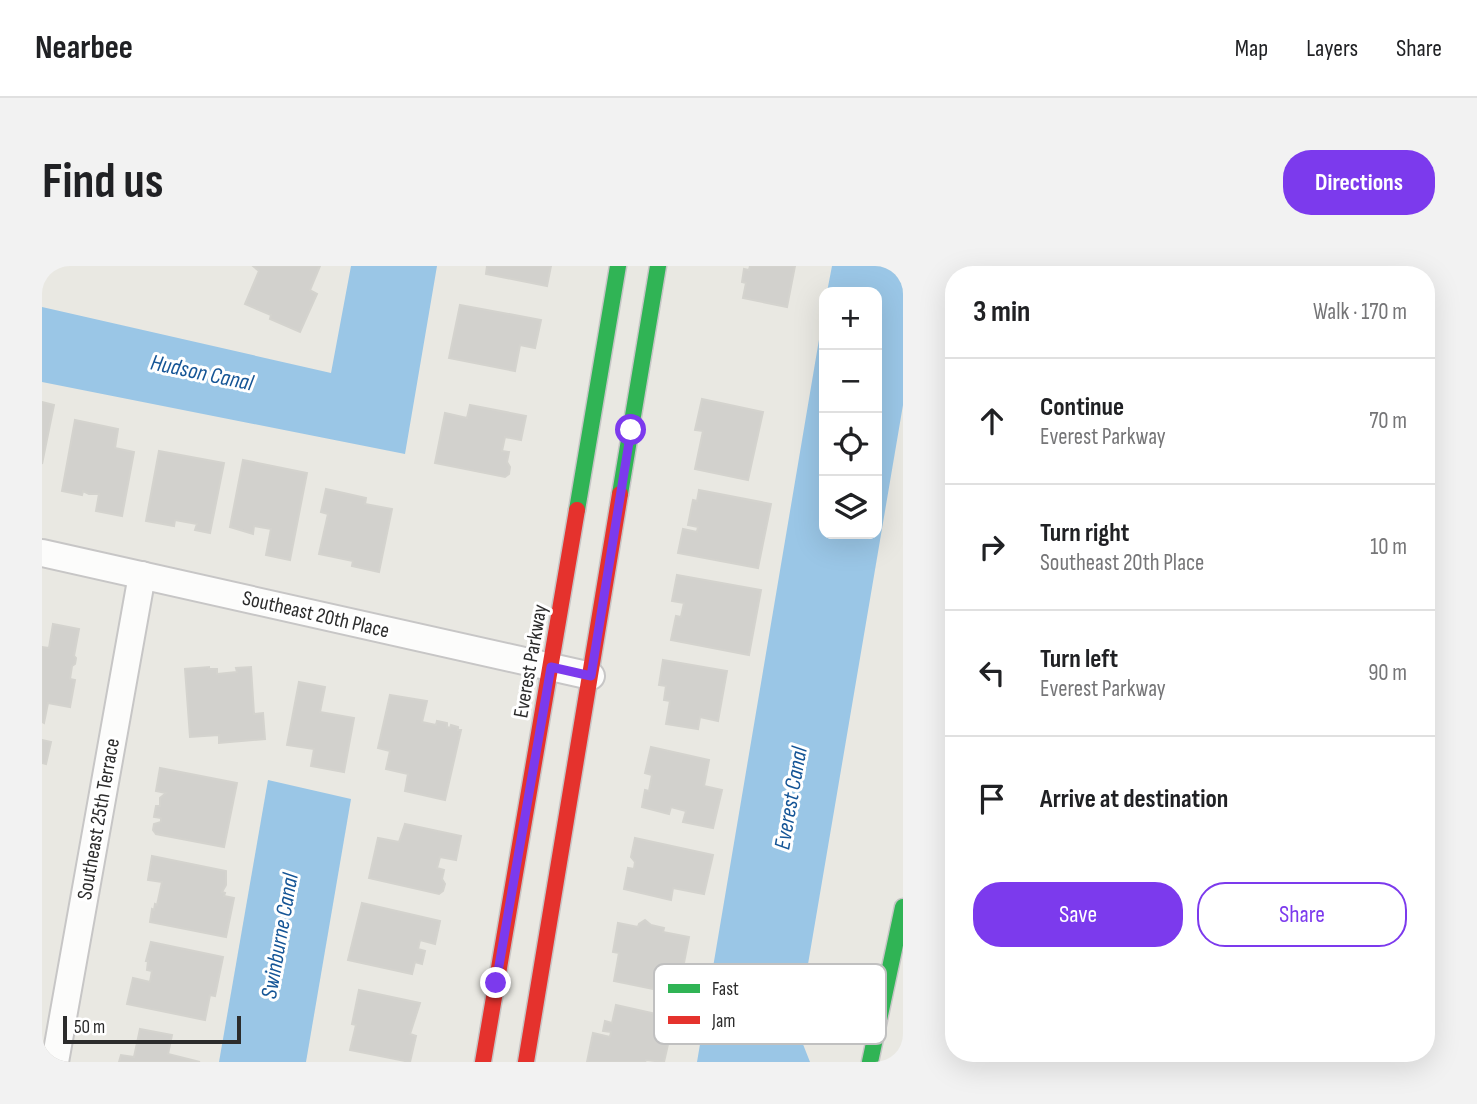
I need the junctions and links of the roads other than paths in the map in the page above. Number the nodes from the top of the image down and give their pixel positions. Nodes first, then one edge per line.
1 (618, 266) edge
2 (658, 266) edge
3 (42, 553) edge
4 (142, 575) junction
5 (551, 667) junction
6 (591, 676) junction
7 (903, 906) edge
8 (886, 986) edge
9 (874, 1044) edge
10 (55, 1062) edge
11 (483, 1062) edge
12 (526, 1062) edge
13 (870, 1062) edge

1 - 5 main road, Everest Parkway
2 - 6 main road
3 - 4 street, Southeast 20th Place
4 - 5 street, Southeast 20th Place
4 - 10 street, Southeast 25th Terrace
5 - 6 street, Southeast 20th Place
5 - 11 main road, Everest Parkway
6 - 12 main road
7 - 8 main road
9 - 13 main road

